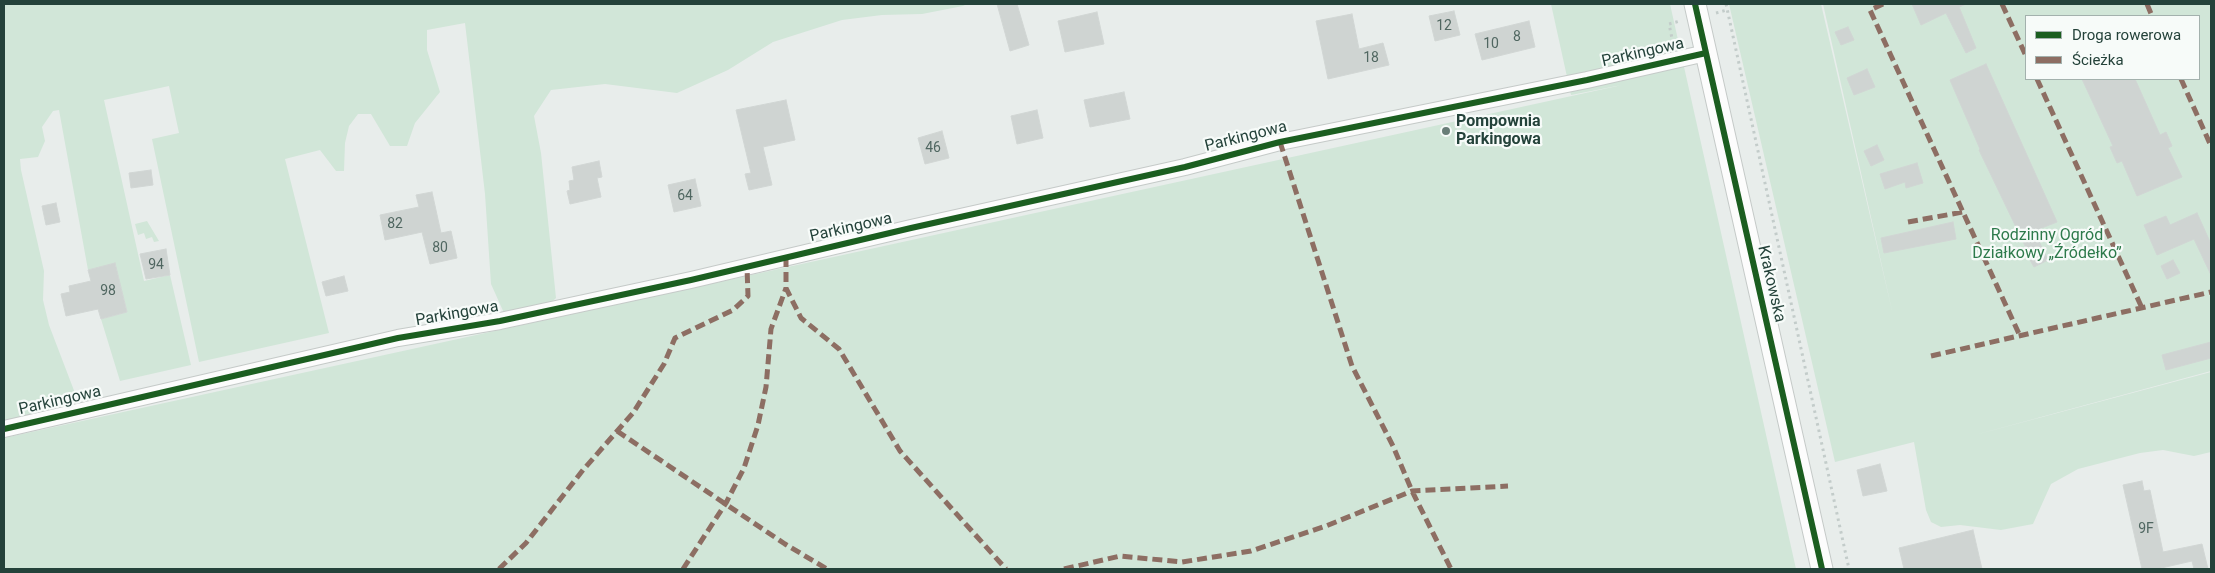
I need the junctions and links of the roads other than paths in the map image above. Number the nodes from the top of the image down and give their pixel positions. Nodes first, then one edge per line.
1 (1695, 4) edge
2 (1706, 53) junction
3 (4, 428) edge
4 (1822, 569) edge

1 - 2 street, Krakowska
2 - 3 street, Parkingowa
2 - 4 street, Krakowska

